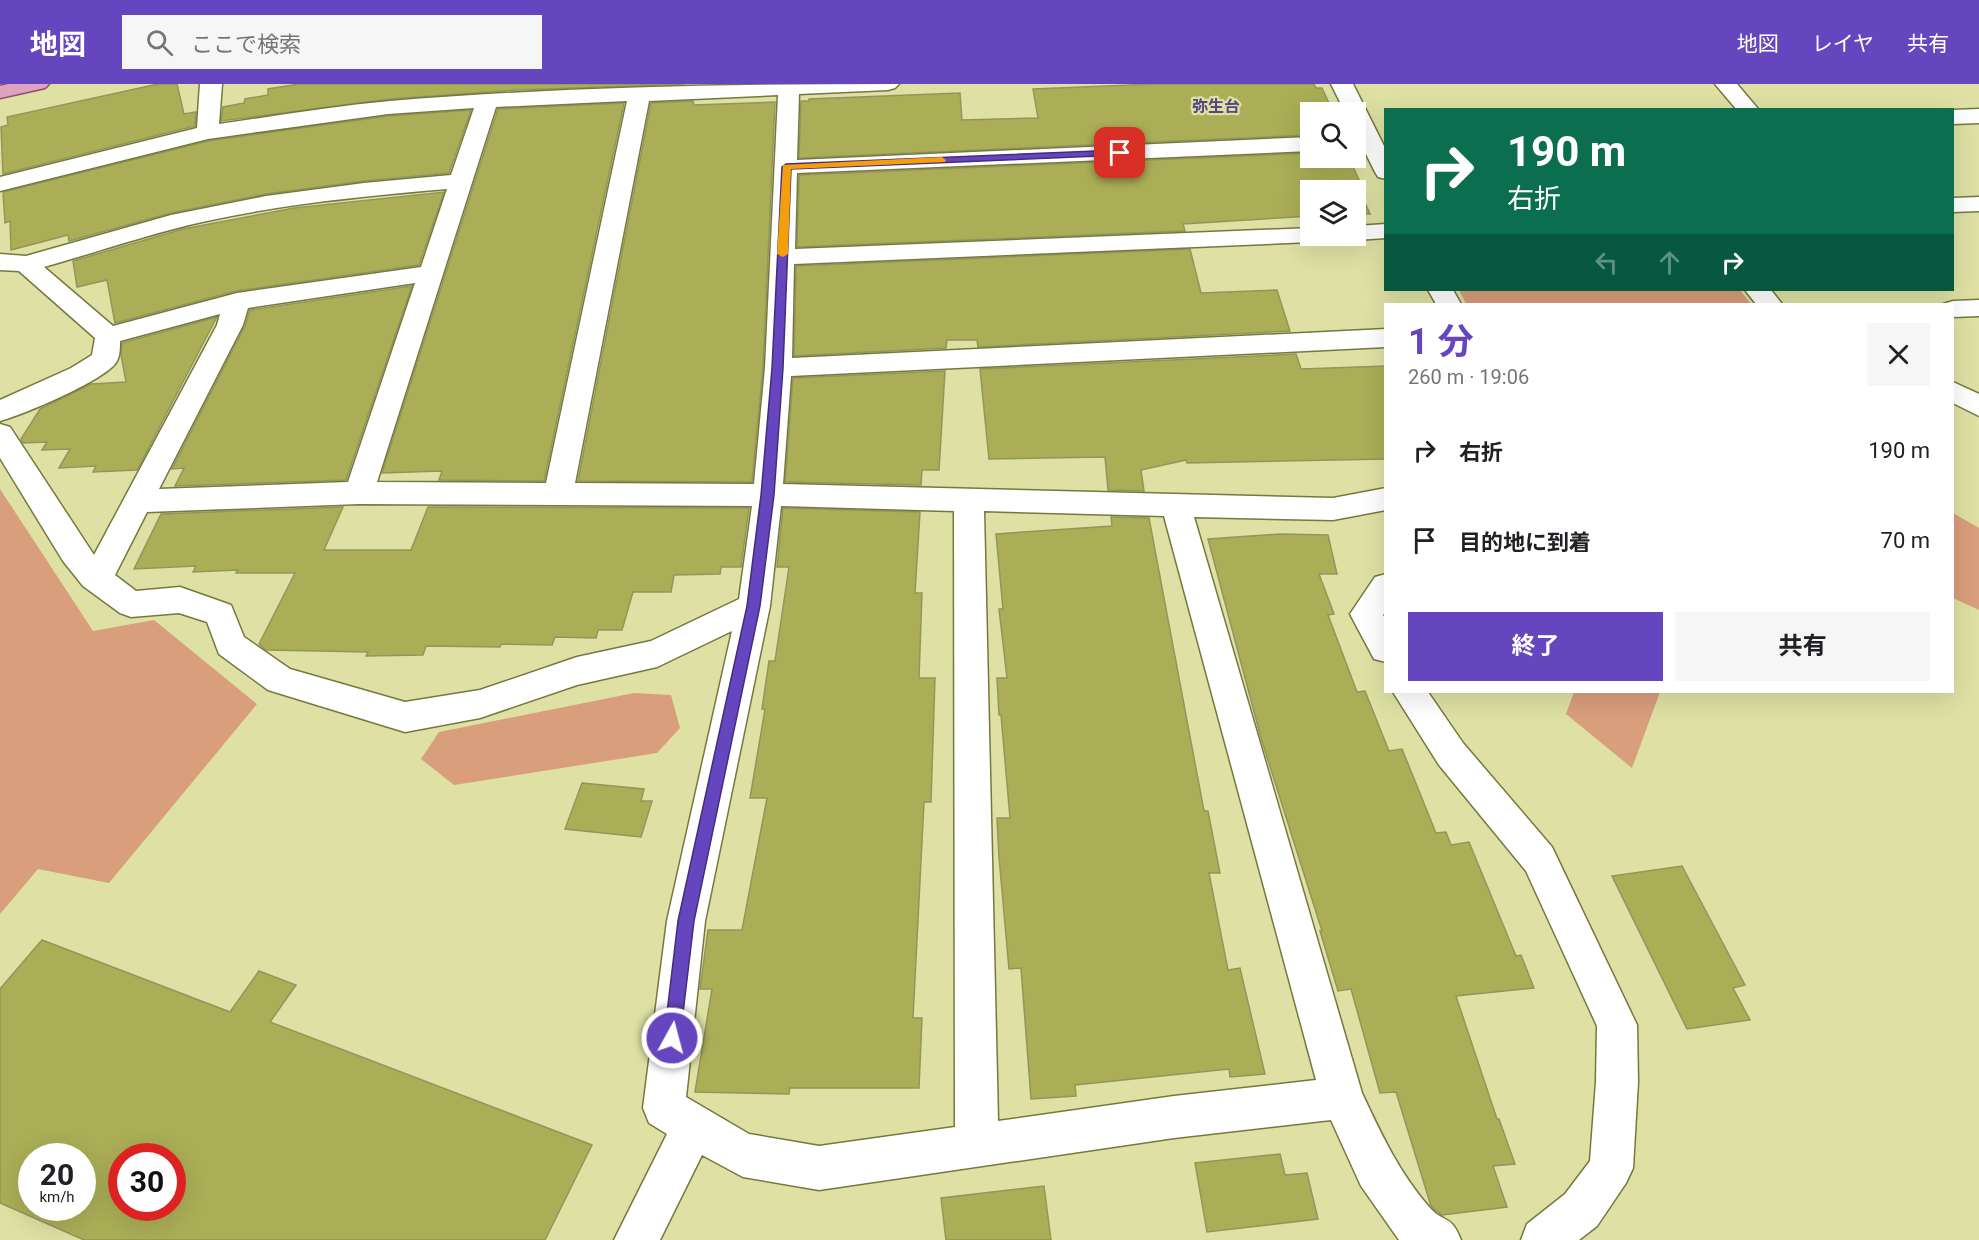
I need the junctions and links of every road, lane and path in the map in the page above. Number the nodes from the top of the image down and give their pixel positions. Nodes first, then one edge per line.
1 (38, 84) edge
2 (211, 84) edge
3 (888, 84) edge
4 (1342, 84) edge
5 (1726, 84) edge
6 (789, 86) edge
7 (0, 92) edge
8 (639, 95) junction
9 (487, 101) junction
10 (1747, 108) edge
11 (1979, 116) edge
12 (1954, 117) edge
13 (208, 132) junction
14 (1371, 142) edge
15 (1300, 144) edge
16 (786, 167) junction
17 (1384, 168) edge
18 (461, 181) junction
19 (0, 184) edge
20 (1979, 204) edge
21 (1954, 206) edge
22 (1384, 231) edge
23 (1366, 232) edge
24 (1300, 235) edge
25 (782, 257) junction
26 (13, 263) edge
27 (430, 273) junction
28 (1759, 291) edge
29 (237, 301) junction
30 (1769, 303) edge
31 (1979, 308) edge
32 (1954, 309) edge
33 (108, 336) junction
34 (1384, 338) edge
35 (778, 368) junction
36 (1954, 392) edge
37 (1979, 406) edge
38 (0, 411) edge
39 (0, 434) edge
40 (359, 493) junction
41 (558, 495) junction
42 (768, 495) junction
43 (1384, 499) edge
44 (969, 500) junction
45 (138, 501) junction
46 (1176, 505) junction
47 (97, 579) junction
48 (1384, 589) edge
49 (754, 606) junction
50 (1384, 646) edge
51 (1411, 693) edge
52 (1342, 1098) junction
53 (694, 1125) junction
54 (977, 1147) junction
55 (636, 1240) edge
56 (1439, 1240) edge
57 (1543, 1240) edge

1 - 7 main road
2 - 13 street
3 - 6 street
4 - 14 street
5 - 10 street
6 - 8 street
6 - 16 street
8 - 9 street
8 - 41 street
9 - 13 street
9 - 18 street
11 - 12 street
13 - 19 street
14 - 17 street
15 - 16 street
16 - 25 street
18 - 26 street
18 - 27 street
20 - 21 street
22 - 23 street
24 - 25 street
25 - 35 street
26 - 33 street
27 - 29 street
27 - 40 street
28 - 30 street
29 - 33 street
29 - 45 street
31 - 32 street
33 - 38 street
34 - 35 street
35 - 42 street
36 - 37 street
39 - 47 street
40 - 41 street
40 - 45 street
41 - 42 street
42 - 44 street
42 - 49 street
43 - 46 street
44 - 46 street
44 - 54 street
45 - 47 street
46 - 52 street
47 - 49 street
48 - 50 street
49 - 53 street
51 - 57 street
52 - 54 street
52 - 56 street
53 - 54 street
53 - 55 street

